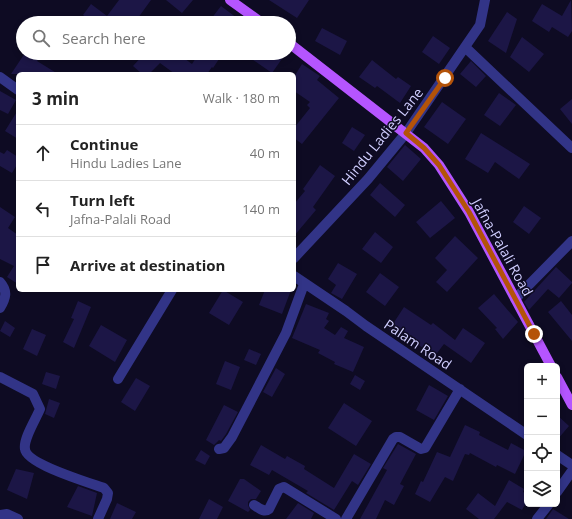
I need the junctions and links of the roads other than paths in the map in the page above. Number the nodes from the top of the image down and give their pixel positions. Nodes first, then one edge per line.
1 (230, 0) edge
2 (485, 0) edge
3 (252, 16) edge
4 (296, 48) edge
5 (466, 48) junction
6 (0, 77) edge
7 (16, 89) edge
8 (406, 133) junction
9 (572, 148) edge
10 (572, 241) edge
11 (296, 256) edge
12 (296, 278) edge
13 (0, 282) edge
14 (304, 284) junction
15 (171, 292) edge
16 (515, 299) junction
17 (0, 308) edge
18 (549, 363) edge
19 (0, 377) edge
20 (118, 379) dead end
21 (560, 383) edge
22 (460, 389) junction
23 (572, 405) edge
24 (524, 433) edge
25 (219, 448) dead end
26 (560, 457) edge
27 (572, 466) edge
28 (572, 471) edge
29 (560, 488) edge
30 (254, 505) dead end
31 (546, 507) edge
32 (0, 515) edge
33 (18, 519) edge
34 (98, 519) edge
35 (336, 519) edge
36 (346, 519) edge
37 (538, 519) edge

1 - 3 main road
2 - 5 street, Hindu Ladies Lane
4 - 8 main road, Jafna-Palali Road
5 - 8 street, Hindu Ladies Lane
5 - 9 street
6 - 7 street
8 - 11 street, Hindu Ladies Lane
8 - 16 main road, Jafna-Palali Road
10 - 16 street
12 - 14 street, Palam Road
13 - 17 street
14 - 22 street, Palam Road
14 - 25 street
15 - 20 street
16 - 18 main road, Jafna-Palali Road
19 - 34 street
21 - 23 main road
22 - 24 street, Palam Road
22 - 36 street
26 - 27 street
28 - 29 street
30 - 35 street
31 - 37 street
32 - 33 street

